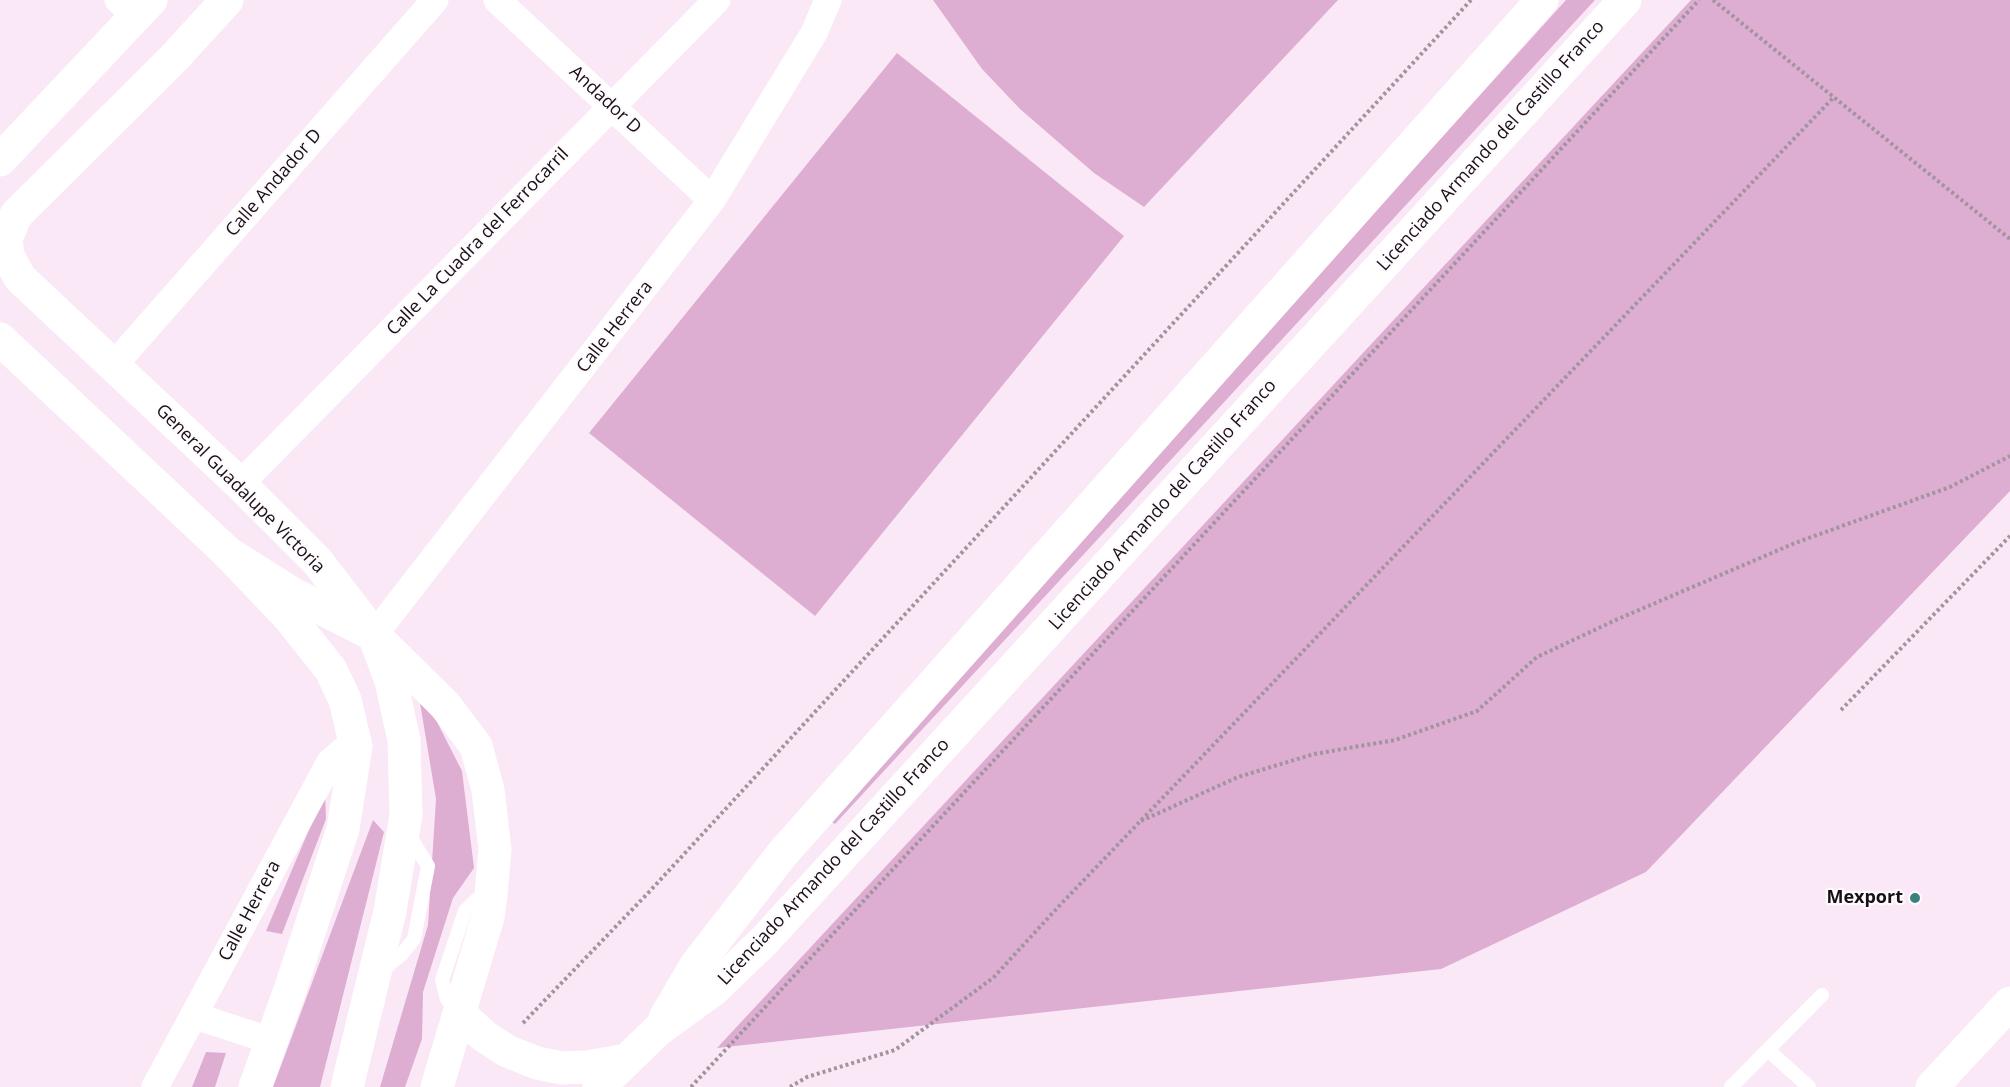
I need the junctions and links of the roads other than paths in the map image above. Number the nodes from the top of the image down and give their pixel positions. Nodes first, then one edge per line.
1 (227, 0) edge
2 (435, 0) edge
3 (497, 0) edge
4 (717, 0) edge
5 (828, 0) edge
6 (1542, 0) edge
7 (1625, 0) edge
8 (135, 5) edge
9 (611, 106) junction
10 (0, 160) edge
11 (712, 200) junction
12 (0, 339) edge
13 (113, 366) junction
14 (240, 484) junction
15 (228, 553) junction
16 (374, 635) junction
17 (356, 746) junction
18 (1822, 995) dead end
19 (2010, 1003) edge
20 (460, 1014) junction
21 (195, 1016) junction
22 (2010, 1019) edge
23 (658, 1030) junction
24 (272, 1041) junction
25 (1768, 1050) junction
26 (627, 1060) junction
27 (1939, 1079) edge
28 (155, 1087) edge
29 (255, 1087) edge
30 (347, 1087) edge
31 (437, 1087) edge
32 (599, 1087) edge
33 (1731, 1087) edge
34 (1809, 1087) edge

1 - 13 main road, General Guadalupe Victoria
2 - 13 street, Calle Andador D
3 - 9 street, Andador D
4 - 9 street, Calle La Cuadra del Ferrocarril
5 - 11 street, Calle Herrera
6 - 23 main road, Licenciado Armando del Castillo Franco
7 - 23 main road, Licenciado Armando del Castillo Franco
8 - 10 main road
9 - 11 street, Andador D
9 - 14 street, Calle La Cuadra del Ferrocarril
11 - 16 street, Calle Herrera
12 - 15 main road
13 - 14 main road, General Guadalupe Victoria
14 - 16 main road, General Guadalupe Victoria
15 - 16 main road
15 - 17 main road
16 - 20 main road
16 - 30 main road, General Guadalupe Victoria
17 - 21 street, Calle Herrera
17 - 24 main road
18 - 25 lane
19 - 27 main road
20 - 26 main road
20 - 31 main road
21 - 24 street
21 - 28 street, Calle Herrera
22 - 27 main road
23 - 26 main road
24 - 29 main road
25 - 33 lane
25 - 34 lane
26 - 32 main road

